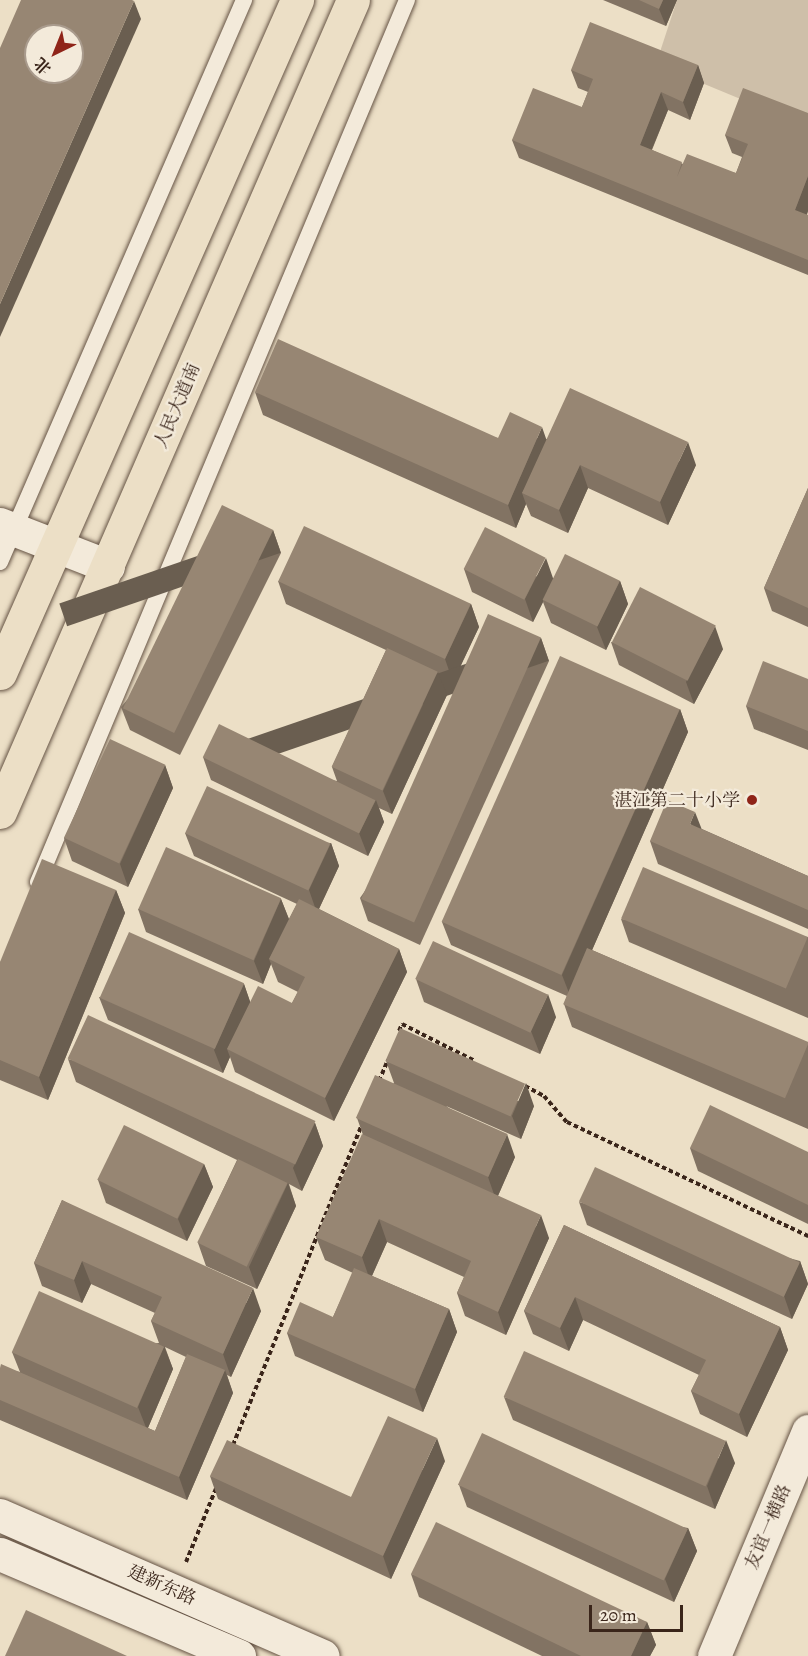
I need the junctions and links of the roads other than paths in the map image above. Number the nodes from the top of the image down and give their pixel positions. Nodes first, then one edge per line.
1 (244, 0) edge
2 (297, 0) edge
3 (353, 0) edge
4 (407, 0) edge
5 (0, 524) edge
6 (55, 549) junction
7 (0, 562) edge
8 (108, 566) junction
9 (0, 672) edge
10 (0, 812) edge
11 (31, 898) edge
12 (808, 1431) edge
13 (0, 1515) edge
14 (0, 1554) edge
15 (239, 1656) edge
16 (323, 1656) edge
17 (714, 1656) edge

1 - 7 lane
2 - 6 main road
3 - 8 main road, 人民大道南
4 - 11 lane
5 - 6 street
6 - 8 street
6 - 9 main road
8 - 10 main road, 人民大道南
12 - 17 street, 友谊一横路
13 - 16 street, 建新东路
14 - 15 street, 建新东路

